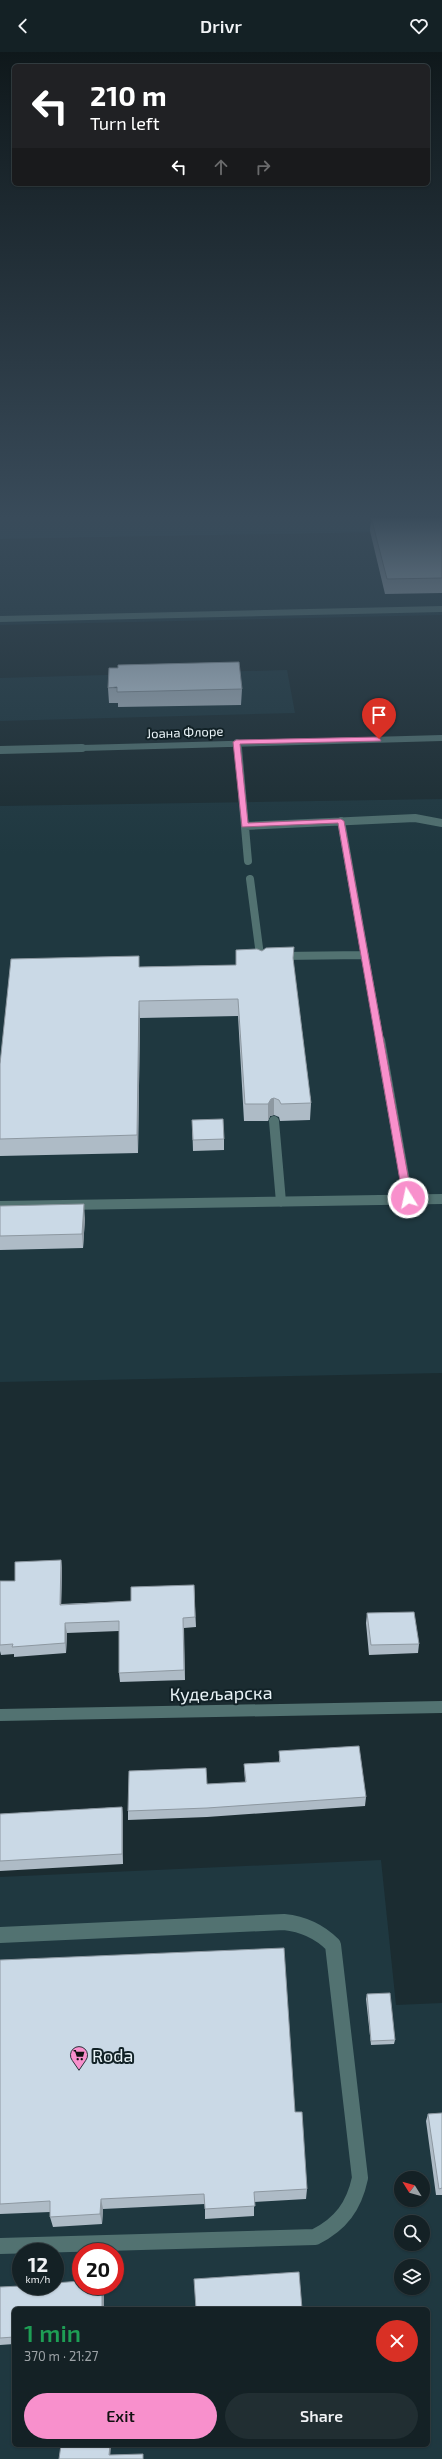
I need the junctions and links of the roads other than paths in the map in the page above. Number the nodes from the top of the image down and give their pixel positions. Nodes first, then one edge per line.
1 (442, 738) edge
2 (236, 742) junction
3 (0, 750) edge
4 (341, 821) junction
5 (442, 823) edge
6 (245, 826) junction
7 (248, 860) dead end
8 (250, 879) dead end
9 (365, 955) junction
10 (274, 1121) dead end
11 (408, 1198) junction
12 (442, 1199) edge
13 (281, 1202) junction
14 (0, 1206) edge
15 (442, 1707) edge
16 (0, 1715) edge
17 (0, 1935) edge
18 (0, 2246) edge

1 - 2 street, Јоана Флоре
2 - 3 street, Јоана Флоре
2 - 6 street
4 - 5 street
4 - 6 street
4 - 9 street
6 - 7 street
8 - 9 street
9 - 11 street
10 - 13 street
11 - 12 street
11 - 13 street
13 - 14 street
15 - 16 street, Кудељарска
17 - 18 street

